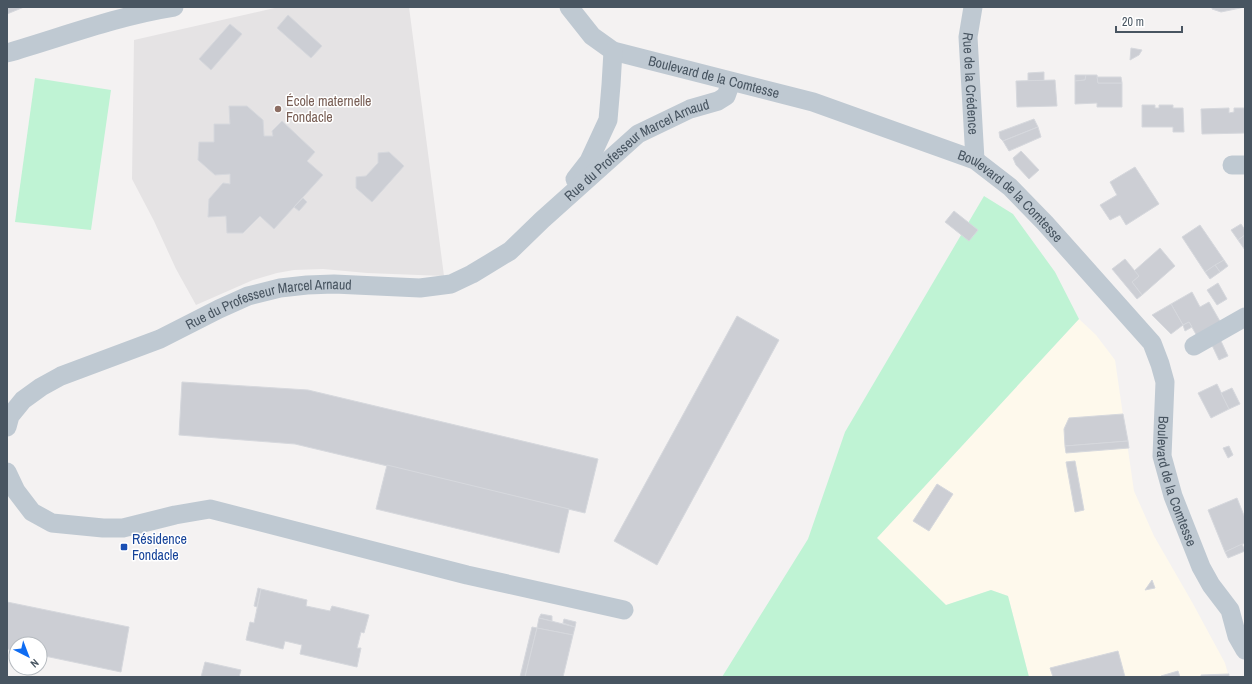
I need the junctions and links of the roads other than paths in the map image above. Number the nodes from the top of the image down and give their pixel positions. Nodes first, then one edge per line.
1 (174, 7) edge
2 (569, 7) edge
3 (973, 7) edge
4 (153, 9) edge
5 (613, 51) junction
6 (7, 53) edge
7 (731, 82) junction
8 (975, 160) junction
9 (542, 220) junction
10 (1245, 317) edge
11 (1194, 346) dead end
12 (7, 427) edge
13 (7, 472) edge
14 (624, 610) dead end
15 (1238, 611) edge
16 (1245, 650) edge

1 - 4 street
2 - 5 street, Boulevard de la Comtesse
3 - 8 street, Rue de la Crédence
4 - 6 street
5 - 7 street, Boulevard de la Comtesse
5 - 9 street, Rue du Professeur Marcel Arnaud
7 - 8 street, Boulevard de la Comtesse
7 - 9 street, Rue du Professeur Marcel Arnaud
8 - 15 street, Boulevard de la Comtesse
9 - 12 street, Rue du Professeur Marcel Arnaud
10 - 11 street
13 - 14 street
15 - 16 street, Boulevard de la Comtesse

